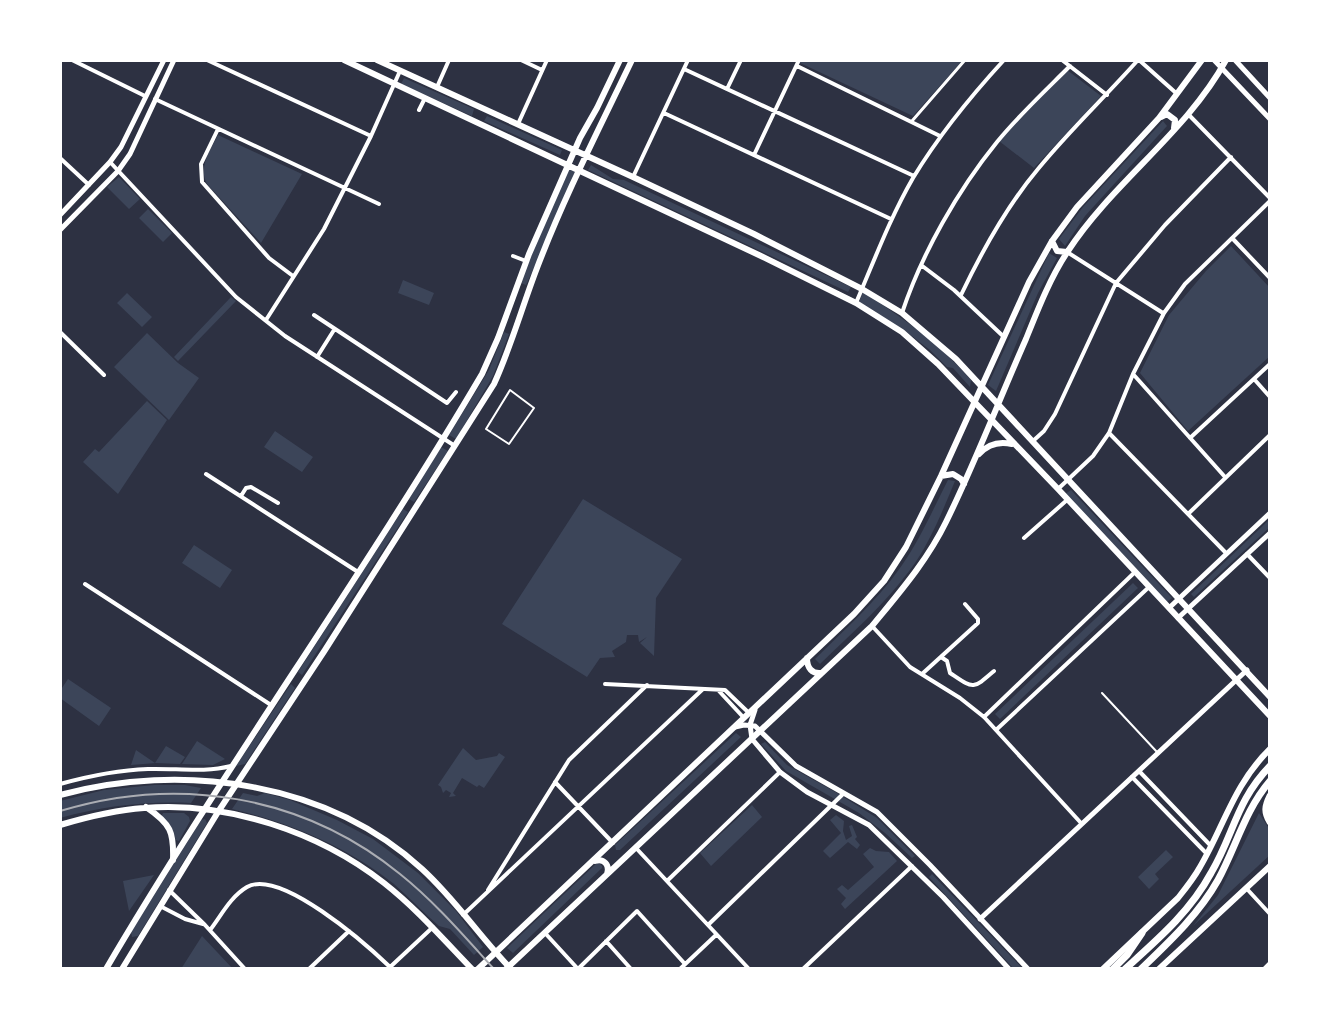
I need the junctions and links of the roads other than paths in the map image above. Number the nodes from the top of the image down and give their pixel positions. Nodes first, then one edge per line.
1 (72, 60) edge
2 (164, 60) edge
3 (174, 60) edge
4 (207, 60) edge
5 (344, 60) edge
6 (377, 60) edge
7 (449, 60) edge
8 (521, 60) edge
9 (547, 60) edge
10 (620, 60) edge
11 (632, 60) edge
12 (688, 60) edge
13 (741, 60) edge
14 (965, 60) edge
15 (1004, 60) edge
16 (1062, 60) edge
17 (1138, 60) edge
18 (1202, 60) edge
19 (1214, 60) edge
20 (1226, 60) edge
21 (1235, 60) edge
22 (798, 63) edge
23 (1070, 66) junction
24 (1222, 68) junction
25 (684, 69) junction
26 (542, 70) junction
27 (400, 71) junction
28 (395, 84) junction
29 (437, 87) junction
30 (727, 89) junction
31 (1107, 95) junction
32 (1177, 95) junction
33 (145, 96) junction
34 (425, 97) junction
35 (1270, 98) edge
36 (155, 99) junction
37 (481, 107) junction
38 (419, 110) dead end
39 (775, 111) junction
40 (664, 113) junction
41 (1188, 114) junction
42 (1159, 118) junction
43 (1270, 119) edge
44 (475, 121) junction
45 (912, 121) junction
46 (518, 124) junction
47 (1174, 128) junction
48 (218, 129) junction
49 (371, 136) junction
50 (940, 136) junction
51 (575, 150) junction
52 (586, 155) junction
53 (754, 156) junction
54 (1231, 157) junction
55 (60, 158) edge
56 (110, 162) junction
57 (568, 165) junction
58 (580, 170) junction
59 (118, 171) junction
60 (914, 176) junction
61 (633, 177) junction
62 (89, 185) junction
63 (346, 188) junction
64 (1270, 200) edge
65 (379, 204) dead end
66 (60, 215) edge
67 (891, 219) junction
68 (60, 230) edge
69 (1233, 239) junction
70 (1052, 241) junction
71 (1067, 252) junction
72 (513, 256) dead end
73 (526, 261) junction
74 (921, 265) junction
75 (293, 276) junction
76 (1270, 278) edge
77 (1116, 283) junction
78 (862, 289) junction
79 (961, 295) junction
80 (856, 303) junction
81 (507, 312) junction
82 (902, 313) junction
83 (1164, 313) junction
84 (314, 315) dead end
85 (521, 317) junction
86 (266, 320) junction
87 (334, 330) junction
88 (60, 332) edge
89 (1004, 338) junction
90 (317, 357) junction
91 (1270, 364) edge
92 (1133, 374) junction
93 (104, 375) dead end
94 (1254, 379) junction
95 (981, 386) junction
96 (456, 392) dead end
97 (1270, 397) edge
98 (452, 398) junction
99 (974, 403) junction
100 (997, 404) junction
101 (464, 406) junction
102 (990, 420) junction
103 (486, 429) joint
104 (1109, 433) junction
105 (1270, 435) edge
106 (443, 438) junction
107 (1190, 438) junction
108 (1032, 442) junction
109 (1014, 445) junction
110 (455, 446) junction
111 (976, 456) junction
112 (206, 474) dead end
113 (941, 476) junction
114 (1225, 477) junction
115 (1069, 479) junction
116 (964, 484) junction
117 (1058, 489) junction
118 (241, 496) junction
119 (1067, 499) junction
120 (278, 503) dead end
121 (402, 503) junction
122 (414, 511) junction
123 (1270, 513) edge
124 (1188, 514) junction
125 (1270, 533) edge
126 (1024, 538) dead end
127 (1226, 553) junction
128 (1247, 554) junction
129 (358, 572) junction
130 (1135, 572) junction
131 (1270, 578) edge
132 (85, 584) dead end
133 (1149, 587) junction
134 (1179, 599) junction
135 (965, 604) dead end
136 (1168, 608) junction
137 (1188, 609) junction
138 (1178, 618) junction
139 (872, 626) junction
140 (941, 657) junction
141 (807, 658) junction
142 (1247, 670) junction
143 (994, 671) dead end
144 (821, 673) junction
145 (922, 674) junction
146 (291, 677) junction
147 (1237, 679) junction
148 (301, 683) junction
149 (605, 684) dead end
150 (647, 685) junction
151 (703, 689) junction
152 (1102, 693) dead end
153 (1270, 697) edge
154 (272, 706) junction
155 (756, 706) junction
156 (746, 716) junction
157 (1270, 716) edge
158 (984, 717) junction
159 (750, 725) junction
160 (734, 727) junction
161 (761, 730) junction
162 (996, 730) junction
163 (752, 739) junction
164 (1270, 749) edge
165 (1158, 753) junction
166 (231, 766) junction
167 (1270, 766) edge
168 (1139, 771) junction
169 (780, 772) junction
170 (1132, 777) junction
171 (1270, 781) edge
172 (220, 782) junction
173 (555, 782) junction
174 (60, 784) edge
175 (237, 784) junction
176 (843, 794) junction
177 (60, 795) edge
178 (1270, 796) edge
179 (579, 806) junction
180 (833, 806) junction
181 (146, 807) junction
182 (203, 810) junction
183 (218, 812) junction
184 (1270, 822) edge
185 (1082, 824) junction
186 (60, 825) edge
187 (1211, 846) junction
188 (635, 847) junction
189 (612, 849) junction
190 (1207, 854) junction
191 (624, 857) junction
192 (173, 860) junction
193 (592, 862) junction
194 (912, 866) junction
195 (1270, 866) edge
196 (607, 874) junction
197 (667, 881) junction
198 (1246, 888) junction
199 (169, 890) junction
200 (484, 896) junction
201 (160, 906) junction
202 (1270, 914) edge
203 (463, 915) junction
204 (980, 919) junction
205 (205, 925) junction
206 (708, 925) junction
207 (433, 926) junction
208 (210, 930) junction
209 (349, 931) junction
210 (545, 933) junction
211 (1142, 933) junction
212 (717, 935) junction
213 (124, 937) junction
214 (606, 941) junction
215 (136, 945) junction
216 (495, 952) junction
217 (742, 962) junction
218 (1270, 963) edge
219 (685, 964) junction
220 (1164, 967) edge
221 (389, 968) edge
222 (508, 968) edge
223 (106, 969) edge
224 (122, 969) edge
225 (245, 969) edge
226 (309, 969) edge
227 (475, 969) edge
228 (578, 969) edge
229 (631, 969) edge
230 (680, 969) edge
231 (734, 969) edge
232 (749, 969) edge
233 (803, 969) edge
234 (1009, 969) edge
235 (1028, 969) edge
236 (1103, 969) edge
237 (1113, 969) edge
238 (1125, 969) edge
239 (1141, 969) edge
240 (1264, 969) edge

1 - 33 street
2 - 33 street
3 - 36 street
4 - 49 street
5 - 28 main road
6 - 27 main road
7 - 29 street
8 - 26 street
9 - 26 street
10 - 51 main road
11 - 52 main road
12 - 25 street
13 - 30 street
14 - 45 street
15 - 50 street
16 - 23 street
17 - 31 street
17 - 32 street
18 - 32 main road
19 - 24 street
20 - 24 main road
21 - 35 street
22 - 39 street
22 - 45 street
23 - 31 street
23 - 74 street
24 - 41 main road
24 - 43 street
25 - 30 street
25 - 40 street
26 - 46 street
27 - 28 street
27 - 29 main road
28 - 34 main road
28 - 49 street
29 - 37 main road
30 - 39 street
31 - 79 street
32 - 42 main road
33 - 56 street
34 - 38 street
34 - 44 main road
36 - 48 street
36 - 59 street
37 - 44 main road
37 - 46 main road
39 - 53 street
39 - 60 street
40 - 53 street
40 - 61 street
41 - 47 main road
41 - 54 street
42 - 47 main road
42 - 70 main road
44 - 57 main road
45 - 50 street
46 - 51 main road
47 - 71 main road
48 - 63 street
48 - 75 street
49 - 63 street
50 - 60 street
51 - 52 main road
51 - 57 main road
52 - 58 main road
52 - 61 main road
53 - 67 street
54 - 64 street
54 - 77 street
55 - 62 street
56 - 59 street
56 - 62 street
57 - 58 main road
57 - 73 main road
58 - 80 main road
58 - 85 main road
59 - 68 street
59 - 86 street
60 - 67 street
61 - 78 main road
62 - 66 street
63 - 65 street
63 - 75 street
64 - 69 street
67 - 78 street
69 - 76 street
69 - 83 street
70 - 71 main road
70 - 89 main road
71 - 77 street
71 - 100 main road
72 - 73 street
73 - 81 main road
74 - 79 street
74 - 82 street
75 - 86 street
77 - 83 street
77 - 108 street
78 - 80 street
78 - 82 main road
79 - 89 street
80 - 99 main road
81 - 85 main road
81 - 101 main road
82 - 95 main road
83 - 92 street
84 - 87 street
85 - 110 main road
86 - 90 street
87 - 90 street
87 - 98 street
88 - 93 street
89 - 95 main road
90 - 106 street
91 - 94 street
92 - 104 street
92 - 107 street
94 - 97 street
94 - 107 street
95 - 99 main road
95 - 100 main road
96 - 98 street
98 - 101 street
99 - 102 main road
99 - 113 main road
100 - 102 main road
100 - 108 main road
101 - 106 main road
102 - 109 main road
102 - 111 main road
103 - 103 lane
104 - 115 street
104 - 124 street
105 - 114 street
106 - 110 street
106 - 121 main road
107 - 114 street
108 - 115 main road
109 - 111 main road
109 - 117 main road
110 - 122 main road
111 - 116 main road
112 - 118 street
113 - 116 main road
113 - 141 main road
114 - 124 street
115 - 117 street
115 - 134 main road
116 - 139 main road
117 - 119 main road
118 - 120 street
118 - 129 street
119 - 126 street
119 - 130 main road
121 - 122 main road
121 - 129 main road
122 - 148 main road
123 - 127 street
124 - 127 street
125 - 128 street
127 - 134 street
128 - 131 street
128 - 137 street
129 - 146 main road
130 - 133 main road
130 - 158 street
132 - 154 street
133 - 136 main road
133 - 162 street
134 - 136 street
134 - 137 main road
135 - 140 street
136 - 138 main road
137 - 138 street
137 - 142 main road
138 - 147 main road
139 - 144 main road
139 - 145 street
140 - 143 street
140 - 145 street
141 - 144 main road
141 - 155 main road
142 - 147 street
142 - 153 main road
144 - 161 main road
145 - 158 street
146 - 148 main road
146 - 154 main road
147 - 157 main road
147 - 165 street
148 - 175 main road
149 - 150 street
150 - 151 street
150 - 173 street
151 - 156 street
151 - 179 street
152 - 165 lane
154 - 166 main road
155 - 156 main road
155 - 159 street
156 - 160 main road
158 - 162 street
159 - 160 street
159 - 161 street
159 - 163 street
160 - 189 main road
161 - 163 main road
161 - 176 street
162 - 185 street
163 - 169 street
163 - 188 main road
164 - 187 main road
165 - 168 street
166 - 172 main road
166 - 174 street
167 - 238 highway
168 - 170 street
168 - 187 street
169 - 180 street
169 - 197 street
170 - 185 street
170 - 190 street
171 - 239 highway
172 - 175 main road
172 - 177 main road
172 - 182 main road
173 - 179 street
173 - 200 street
175 - 183 main road
175 - 203 main road
176 - 180 street
176 - 204 street
178 - 184 highway
179 - 189 street
179 - 200 street
180 - 194 street
180 - 206 street
181 - 182 main road
181 - 186 main road
181 - 192 main road
182 - 183 main road
182 - 192 main road
183 - 199 main road
183 - 207 main road
185 - 204 street
187 - 190 main road
188 - 191 main road
188 - 197 street
189 - 191 main road
189 - 193 main road
190 - 211 main road
191 - 196 main road
192 - 213 main road
193 - 196 main road
193 - 216 main road
194 - 233 street
194 - 234 street
195 - 198 main road
196 - 210 main road
197 - 206 street
198 - 202 street
198 - 220 main road
199 - 201 main road
199 - 205 street
200 - 203 street
201 - 205 street
201 - 215 main road
203 - 216 main road
204 - 235 street
205 - 208 street
206 - 212 street
207 - 221 street
207 - 227 main road
208 - 209 street
208 - 225 street
209 - 221 street
209 - 226 street
210 - 222 main road
210 - 228 street
211 - 236 main road
211 - 237 highway
212 - 217 street
212 - 219 street
213 - 215 main road
213 - 223 main road
214 - 219 street
214 - 228 street
214 - 229 street
215 - 224 main road
216 - 222 main road
216 - 227 main road
217 - 231 street
217 - 232 street
218 - 240 street
219 - 230 street

